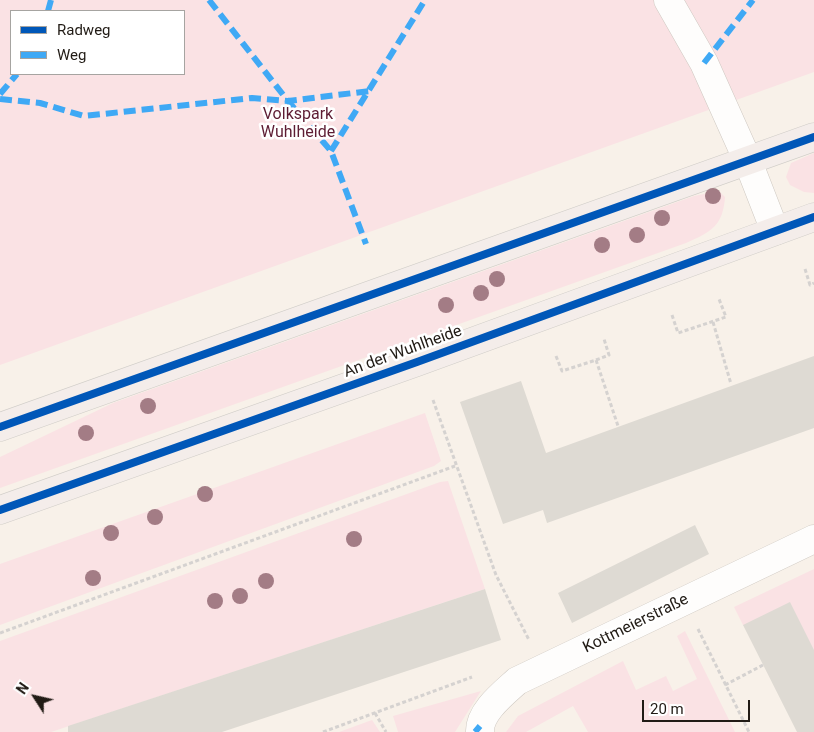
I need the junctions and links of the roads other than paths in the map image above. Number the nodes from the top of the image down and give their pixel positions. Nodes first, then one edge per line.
1 (668, 0) edge
2 (814, 137) edge
3 (747, 159) junction
4 (814, 217) edge
5 (775, 230) junction
6 (0, 427) edge
7 (0, 510) edge
8 (814, 539) edge
9 (480, 732) edge

1 - 3 lane
2 - 3 main road
3 - 5 lane
3 - 6 main road
4 - 5 main road, An der Wuhlheide
5 - 7 main road, An der Wuhlheide
8 - 9 lane, Kottmeierstraße

